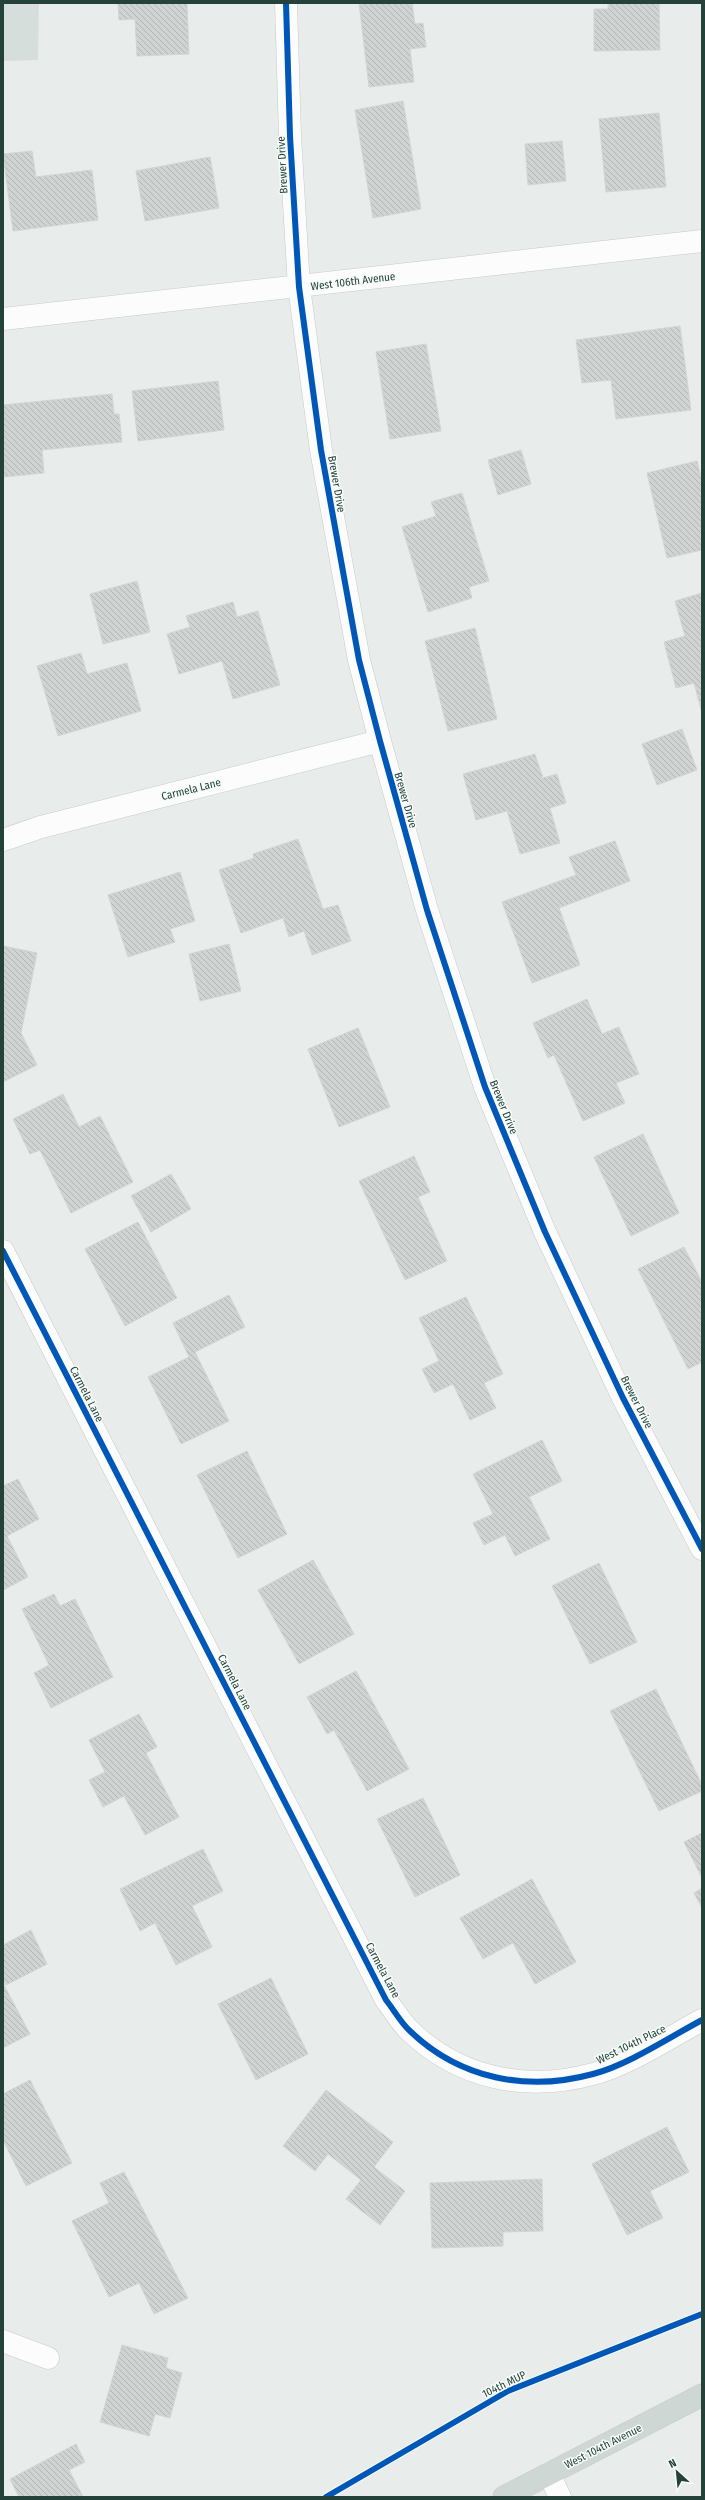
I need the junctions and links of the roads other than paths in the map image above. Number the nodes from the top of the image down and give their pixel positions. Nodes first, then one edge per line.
1 (286, 3) edge
2 (702, 241) edge
3 (299, 287) junction
4 (3, 318) edge
5 (380, 741) junction
6 (3, 840) edge
7 (3, 1251) edge
8 (702, 1550) edge
9 (702, 2020) edge
10 (495, 2078) joint
11 (3, 2341) edge
12 (48, 2358) dead end
13 (702, 2395) edge
14 (549, 2474) junction
15 (504, 2497) edge
16 (560, 2497) edge

1 - 3 street, Brewer Drive
2 - 3 street, West 106th Avenue
3 - 4 street, West 106th Avenue
3 - 5 street, Brewer Drive
5 - 6 street, Carmela Lane
5 - 8 street, Brewer Drive
7 - 10 street, Carmela Lane
9 - 10 street, West 104th Place
11 - 12 street
13 - 14 main road, West 104th Avenue
14 - 15 main road, West 104th Avenue
14 - 16 street

